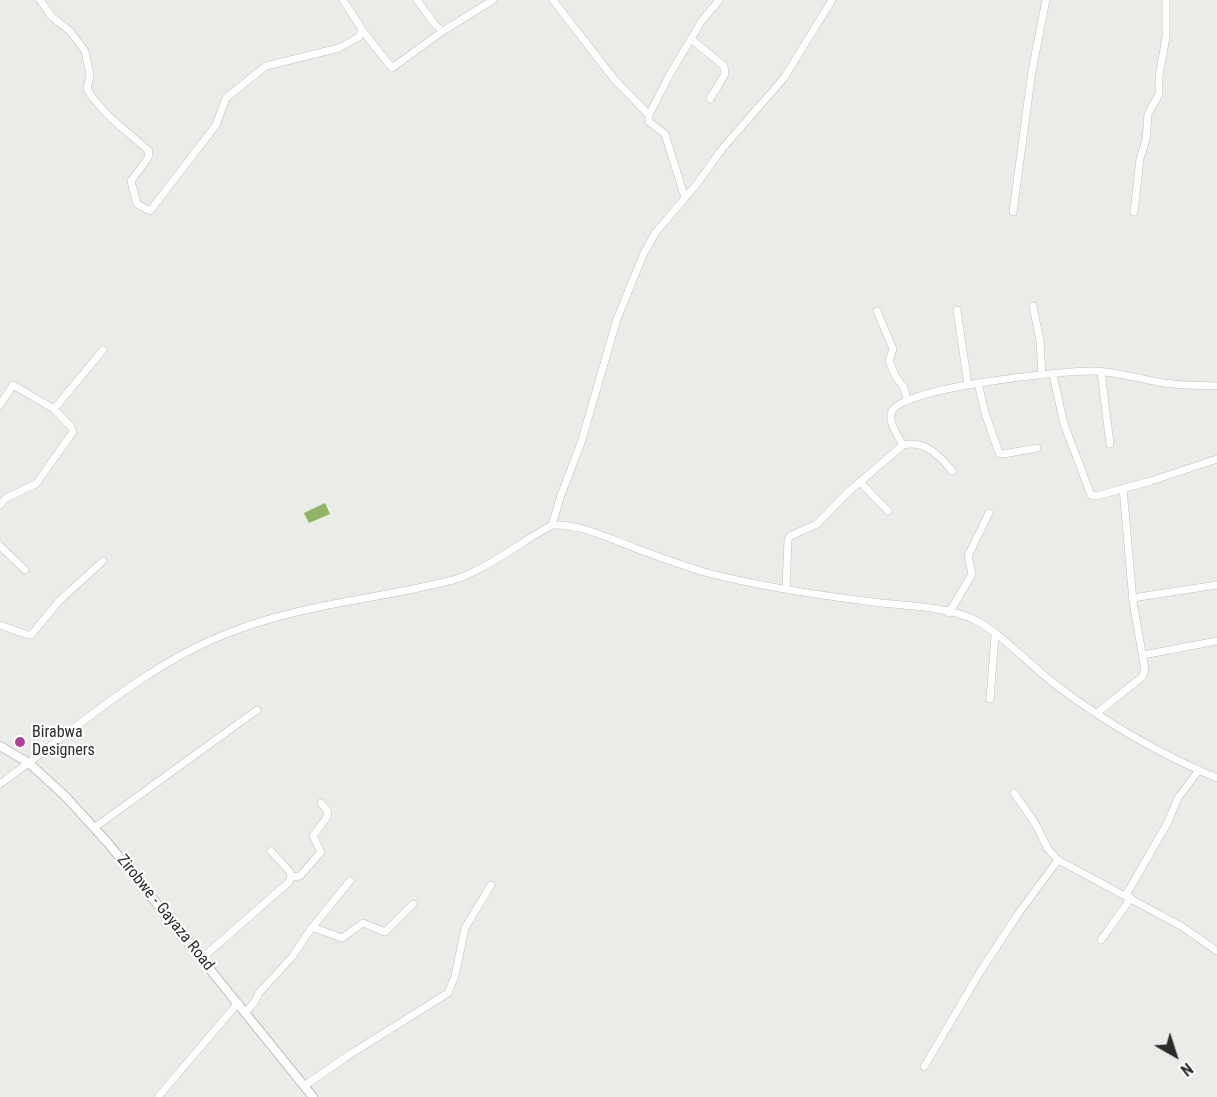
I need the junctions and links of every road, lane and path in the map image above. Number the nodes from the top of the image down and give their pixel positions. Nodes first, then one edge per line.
1 (40, 0) edge
2 (343, 0) edge
3 (417, 0) edge
4 (493, 0) edge
5 (553, 0) edge
6 (720, 0) edge
7 (832, 0) edge
8 (1046, 0) edge
9 (1166, 0) edge
10 (362, 30) junction
11 (443, 31) junction
12 (691, 39) junction
13 (710, 99) dead end
14 (649, 115) junction
15 (685, 198) junction
16 (1012, 212) dead end
17 (1134, 212) dead end
18 (1033, 306) dead end
19 (957, 310) dead end
20 (877, 311) dead end
21 (103, 350) dead end
22 (1101, 372) junction
23 (1042, 375) junction
24 (1053, 375) junction
25 (978, 383) junction
26 (968, 385) junction
27 (1217, 386) edge
28 (907, 400) junction
29 (0, 405) edge
30 (54, 409) junction
31 (1110, 444) dead end
32 (903, 445) junction
33 (1037, 448) dead end
34 (1217, 459) edge
35 (952, 471) dead end
36 (860, 482) junction
37 (1123, 488) junction
38 (0, 505) edge
39 (888, 511) dead end
40 (989, 513) dead end
41 (552, 525) junction
42 (0, 546) edge
43 (103, 561) dead end
44 (25, 570) dead end
45 (1217, 585) edge
46 (786, 589) junction
47 (1132, 598) junction
48 (949, 613) junction
49 (0, 625) edge
50 (996, 635) junction
51 (1217, 641) edge
52 (1143, 655) junction
53 (990, 699) dead end
54 (257, 710) dead end
55 (1097, 713) junction
56 (0, 746) edge
57 (29, 763) junction
58 (1199, 770) junction
59 (1217, 778) edge
60 (0, 784) edge
61 (1014, 793) dead end
62 (321, 803) dead end
63 (94, 828) junction
64 (271, 851) dead end
65 (1058, 860) junction
66 (291, 877) junction
67 (350, 881) dead end
68 (491, 885) dead end
69 (1129, 897) junction
70 (413, 904) dead end
71 (312, 927) junction
72 (1101, 940) dead end
73 (1217, 951) edge
74 (202, 958) junction
75 (238, 1004) junction
76 (245, 1013) junction
77 (924, 1067) dead end
78 (304, 1086) junction
79 (158, 1097) edge
80 (313, 1097) edge

1 - 10 street
2 - 10 street
3 - 11 street
4 - 11 street
5 - 14 street
6 - 12 street
7 - 15 street
8 - 16 street
9 - 17 street
10 - 11 street
12 - 13 street
12 - 14 street
14 - 15 street
15 - 41 street
18 - 23 street
19 - 26 street
20 - 28 street
21 - 30 street
22 - 24 street
22 - 27 street
22 - 31 street
23 - 24 street
23 - 25 street
24 - 37 street
25 - 26 street
25 - 33 street
26 - 28 street
28 - 32 street
29 - 30 street
30 - 38 street
32 - 35 street
32 - 36 street
34 - 37 street
36 - 39 street
36 - 46 street
37 - 47 street
40 - 48 street
41 - 46 street
41 - 57 street
42 - 44 street
43 - 49 street
45 - 47 street
46 - 48 street
47 - 52 street
48 - 50 street
50 - 53 street
50 - 55 street
51 - 52 street
52 - 55 street
54 - 63 street
55 - 58 street
56 - 57 street, Zirobwe - Gayaza Road
57 - 60 street
57 - 63 street, Zirobwe - Gayaza Road
58 - 59 street
58 - 69 street
61 - 65 street
62 - 66 street
63 - 74 street, Zirobwe - Gayaza Road
64 - 66 street
65 - 69 street
65 - 77 street
66 - 74 street
67 - 71 street
68 - 78 street
69 - 72 street
69 - 73 street
70 - 71 street
71 - 76 street
74 - 75 street, Zirobwe - Gayaza Road
75 - 76 street, Zirobwe - Gayaza Road
75 - 79 street
76 - 78 street, Zirobwe - Gayaza Road
78 - 80 street, Zirobwe - Gayaza Road

